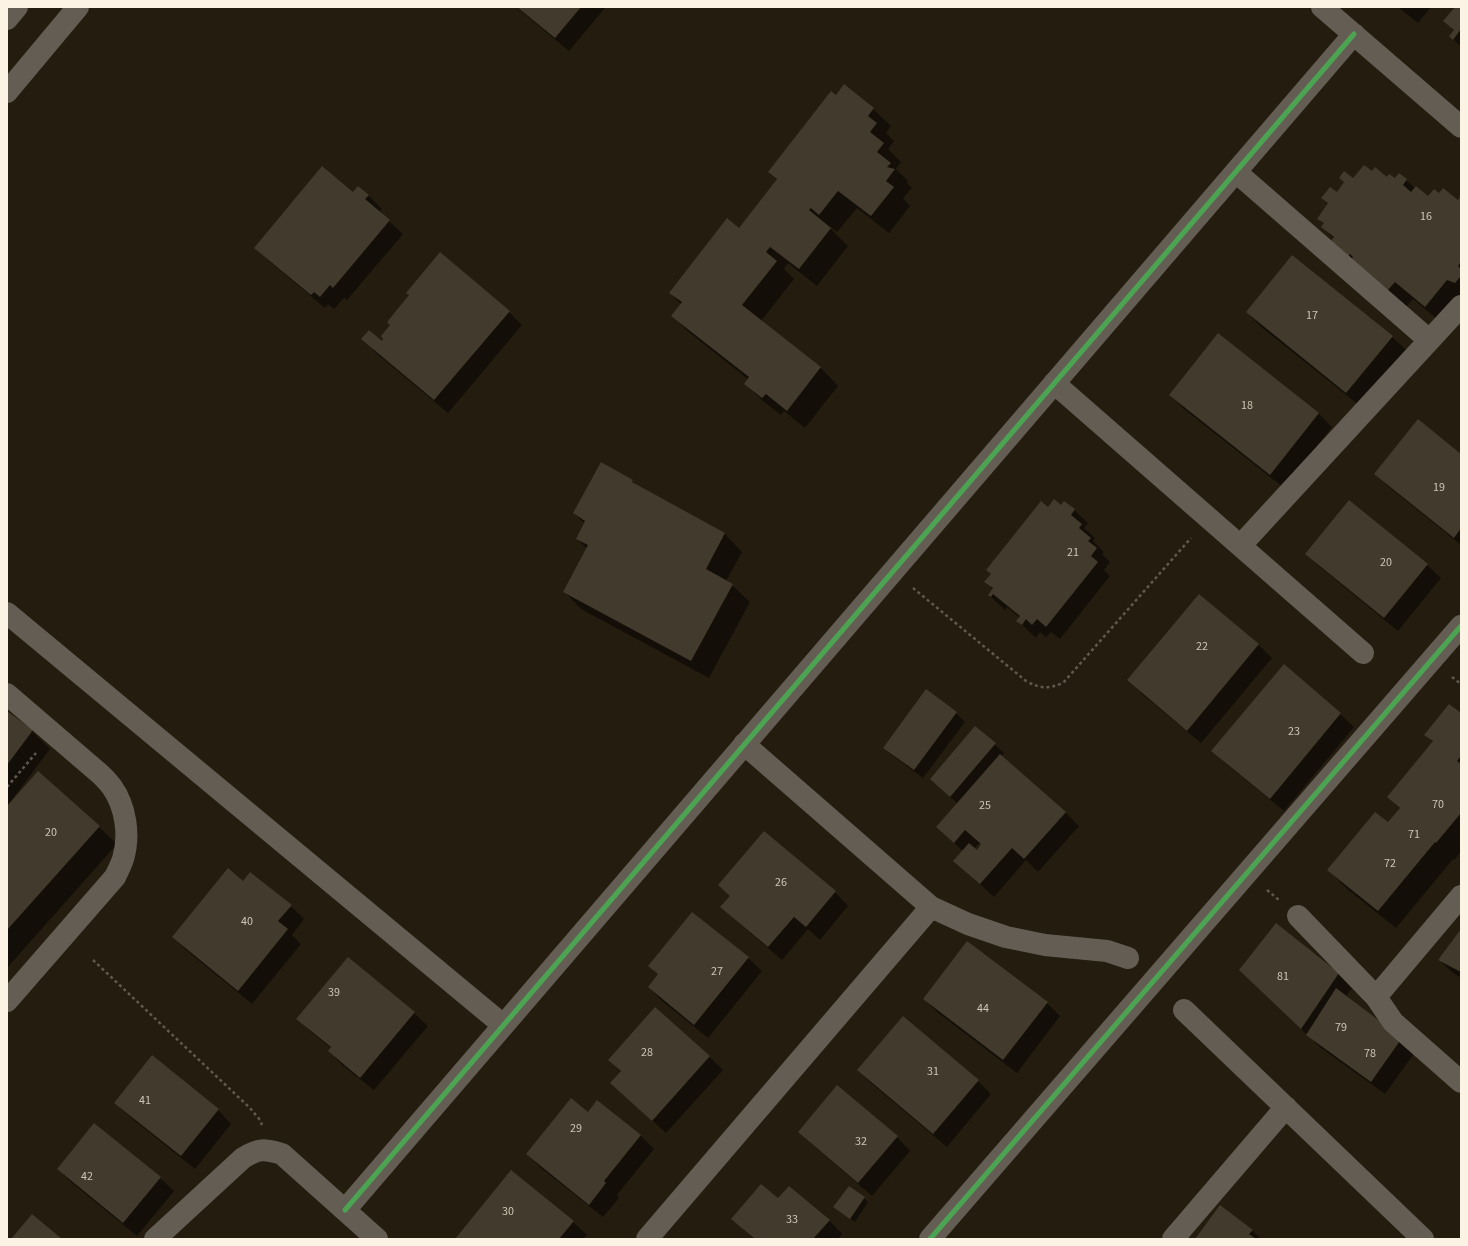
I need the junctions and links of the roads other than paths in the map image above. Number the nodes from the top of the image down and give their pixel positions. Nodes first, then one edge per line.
1 (17, 7) edge
2 (78, 7) edge
3 (1322, 7) edge
4 (7, 19) edge
5 (1354, 34) junction
6 (7, 92) edge
7 (1461, 127) edge
8 (1236, 172) junction
9 (1461, 306) edge
10 (1429, 340) junction
11 (1054, 383) junction
12 (1241, 545) junction
13 (7, 613) edge
14 (1461, 626) edge
15 (1363, 653) dead end
16 (7, 694) edge
17 (744, 744) junction
18 (1461, 896) edge
19 (931, 907) junction
20 (1298, 916) road end
21 (1128, 958) dead end
22 (1376, 997) junction
23 (7, 1001) edge
24 (1184, 1010) dead end
25 (503, 1025) junction
26 (1461, 1082) edge
27 (1286, 1107) junction
28 (345, 1210) junction
29 (155, 1239) edge
30 (377, 1239) edge
31 (647, 1239) edge
32 (930, 1239) edge
33 (1173, 1239) edge
34 (1424, 1239) edge

1 - 4 street
2 - 6 street
3 - 5 street
5 - 7 street
5 - 8 street
8 - 10 street
8 - 11 street
9 - 10 street
10 - 12 street
11 - 12 street
11 - 17 street
12 - 15 street
13 - 25 street
14 - 32 street
16 - 23 street
17 - 19 street
17 - 25 street
18 - 22 street
19 - 21 street
19 - 31 street
20 - 22 street
22 - 26 street
24 - 27 street
25 - 28 street
27 - 33 street
27 - 34 street
28 - 29 street
28 - 30 street

